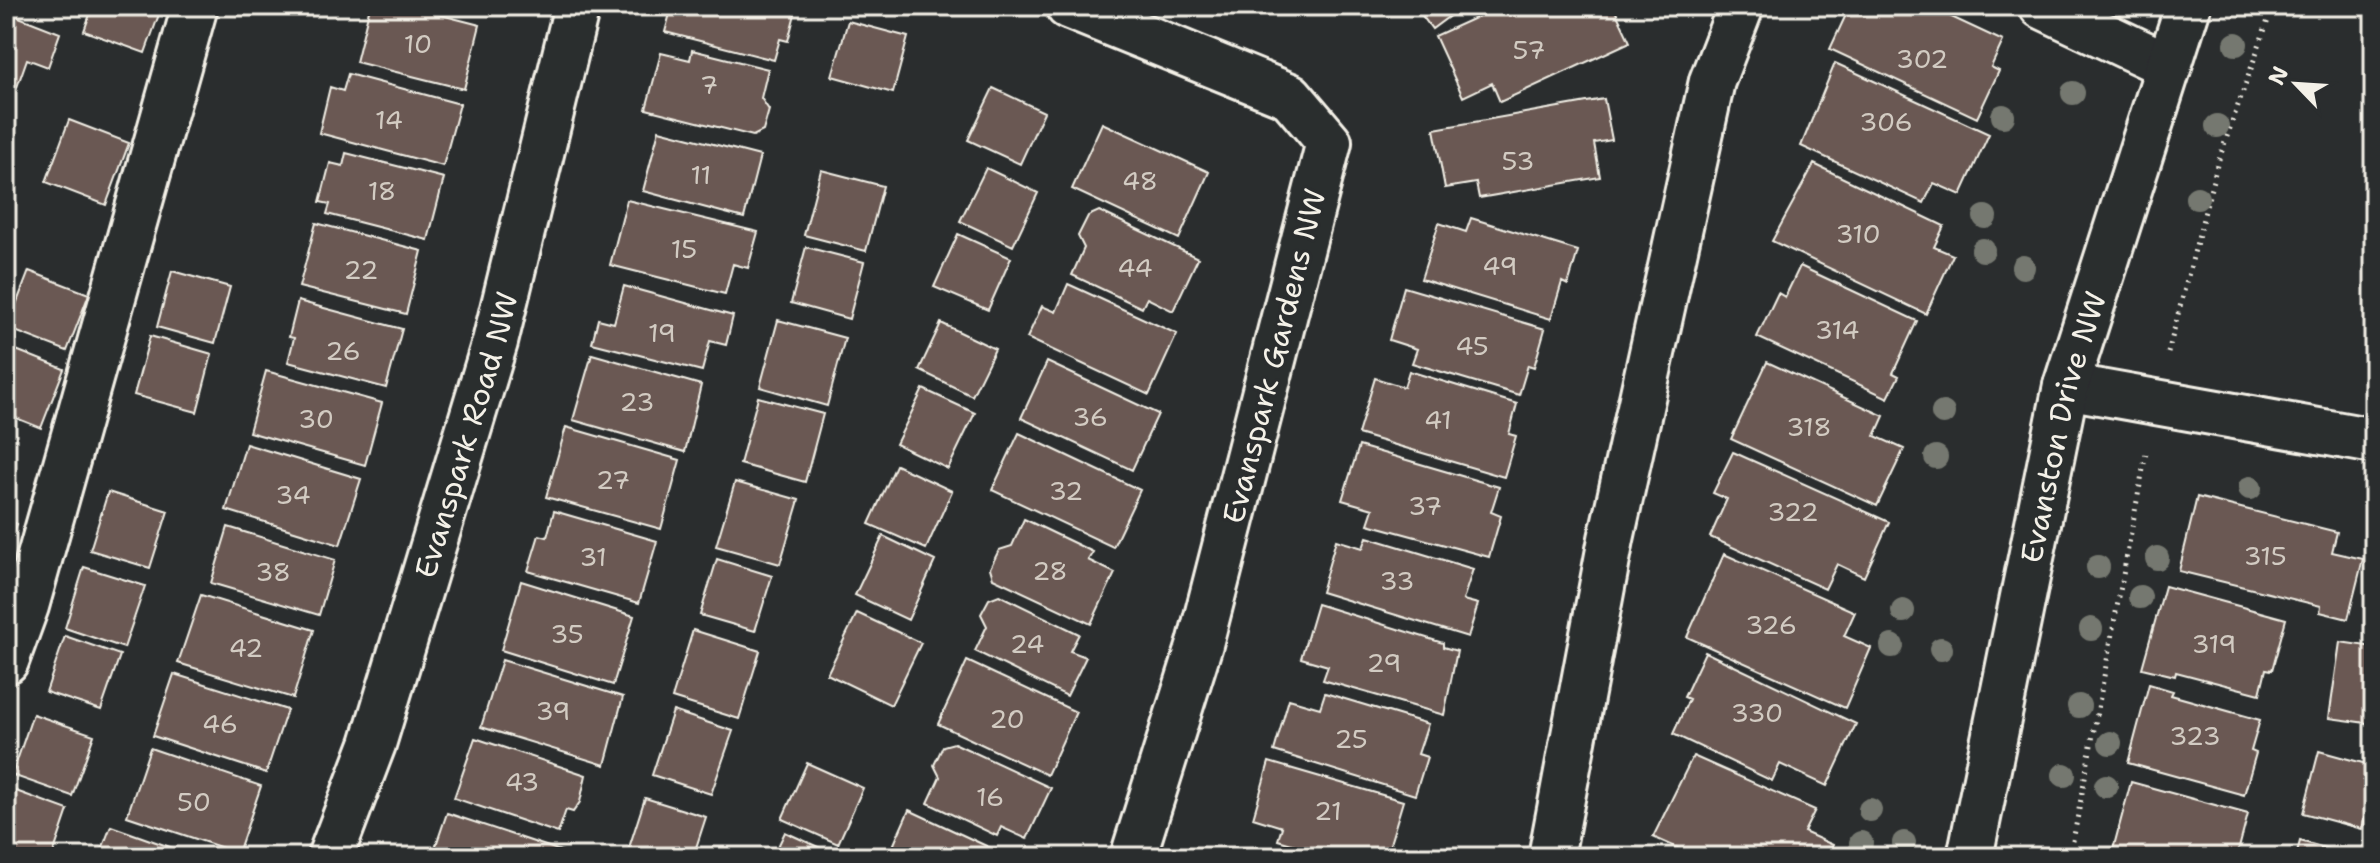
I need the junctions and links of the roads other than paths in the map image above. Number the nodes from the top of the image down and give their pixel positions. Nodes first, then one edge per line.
1 (195, 6) edge
2 (577, 6) edge
3 (1068, 6) edge
4 (1741, 6) edge
5 (2042, 6) edge
6 (2188, 6) edge
7 (2167, 65) junction
8 (2066, 386) junction
9 (2374, 441) edge
10 (6, 661) edge
11 (330, 857) edge
12 (1133, 857) edge
13 (1551, 857) edge
14 (1970, 857) edge

1 - 10 street
2 - 11 street, Evanspark Road NW
3 - 12 street, Evanspark Gardens NW
4 - 13 street
5 - 7 street
6 - 7 street, Evanston Drive NW
7 - 8 street, Evanston Drive NW
8 - 9 street
8 - 14 street, Evanston Drive NW

